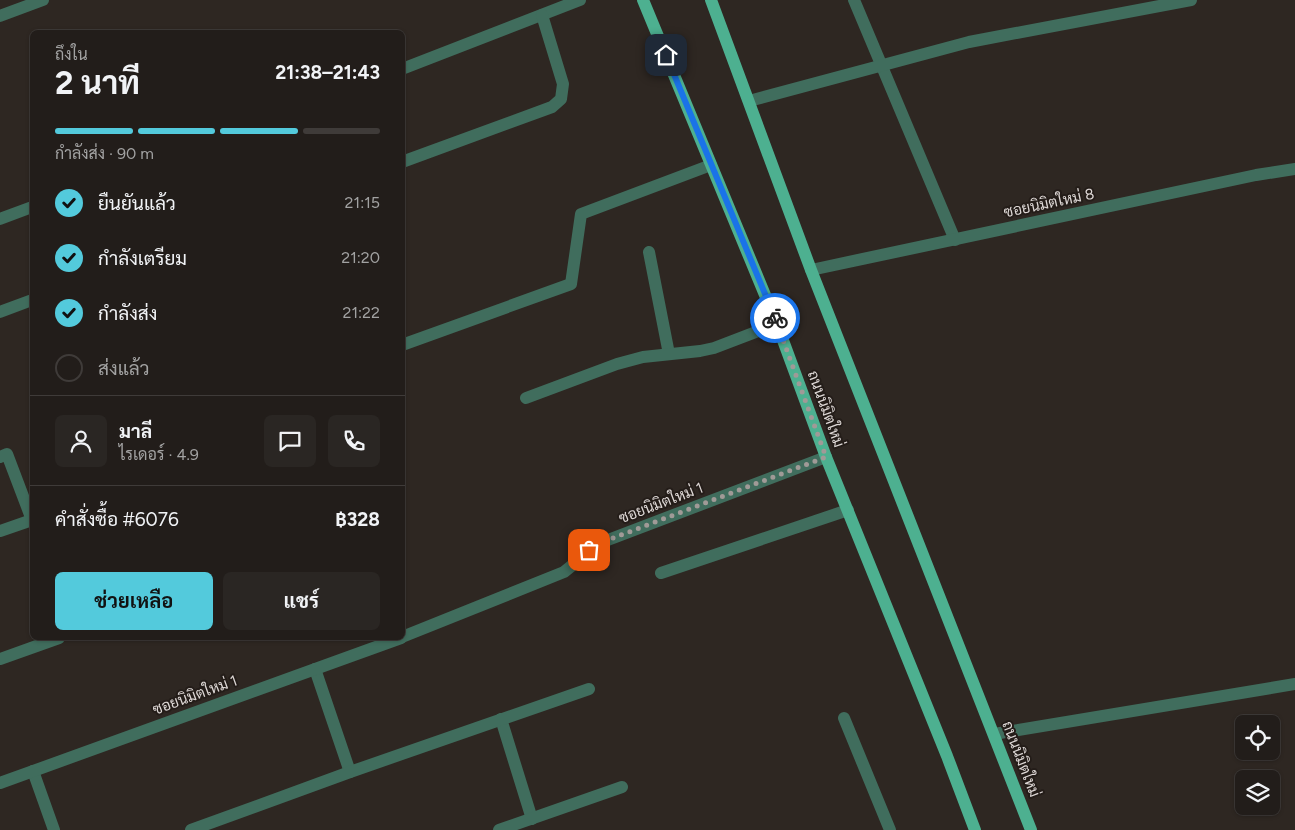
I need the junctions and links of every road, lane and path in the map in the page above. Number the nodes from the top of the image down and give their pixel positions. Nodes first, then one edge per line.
1 (43, 0) edge
2 (580, 0) edge
3 (643, 0) edge
4 (711, 0) edge
5 (854, 0) edge
6 (1191, 0) edge
7 (542, 15) junction
8 (0, 16) edge
9 (882, 65) junction
10 (405, 68) edge
11 (749, 101) junction
12 (405, 161) edge
13 (711, 165) junction
14 (1295, 169) edge
15 (30, 210) edge
16 (0, 219) edge
17 (955, 240) junction
18 (649, 252) dead end
19 (811, 270) junction
20 (30, 301) edge
21 (0, 312) edge
22 (777, 324) junction
23 (405, 344) edge
24 (668, 354) junction
25 (526, 398) dead end
26 (0, 457) edge
27 (826, 457) junction
28 (30, 481) edge
29 (20, 485) junction
30 (848, 510) junction
31 (30, 514) edge
32 (30, 521) edge
33 (0, 531) edge
34 (661, 573) dead end
35 (405, 636) edge
36 (53, 640) edge
37 (394, 640) edge
38 (0, 659) edge
39 (315, 669) junction
40 (1295, 684) edge
41 (589, 688) dead end
42 (844, 718) dead end
43 (502, 719) junction
44 (994, 734) junction
45 (33, 771) junction
46 (350, 772) junction
47 (0, 783) edge
48 (622, 787) dead end
49 (532, 819) junction
50 (54, 830) edge
51 (191, 830) edge
52 (500, 830) edge
53 (890, 830) edge
54 (975, 830) edge
55 (1031, 830) edge

1 - 8 street
2 - 7 street
3 - 13 main road, ถนนนิมิตใหม่
4 - 11 main road, ถนนนิมิตใหม่
5 - 9 street
6 - 9 street
7 - 10 street
7 - 12 street
9 - 11 street
9 - 17 street
11 - 19 main road, ถนนนิมิตใหม่
13 - 22 main road, ถนนนิมิตใหม่
13 - 23 street
14 - 17 street, ซอยนิมิตใหม่ 8
15 - 16 street
17 - 19 street, ซอยนิมิตใหม่ 8
18 - 24 street
19 - 44 main road, ถนนนิมิตใหม่
20 - 21 street
22 - 24 street
22 - 27 main road, ถนนนิมิตใหม่
24 - 25 street
26 - 29 street
27 - 30 main road, ถนนนิมิตใหม่
27 - 35 street, ซอยนิมิตใหม่ 1
28 - 29 street
29 - 31 street
30 - 34 street
30 - 54 main road, ถนนนิมิตใหม่
32 - 33 street
36 - 38 street
37 - 39 street, ซอยนิมิตใหม่ 1
39 - 45 street, ซอยนิมิตใหม่ 1
39 - 46 street
40 - 44 street
41 - 43 street
42 - 53 street
43 - 46 street
43 - 49 street
44 - 55 main road, ถนนนิมิตใหม่
45 - 47 street, ซอยนิมิตใหม่ 1
45 - 50 street
46 - 51 street
48 - 49 street
49 - 52 street

